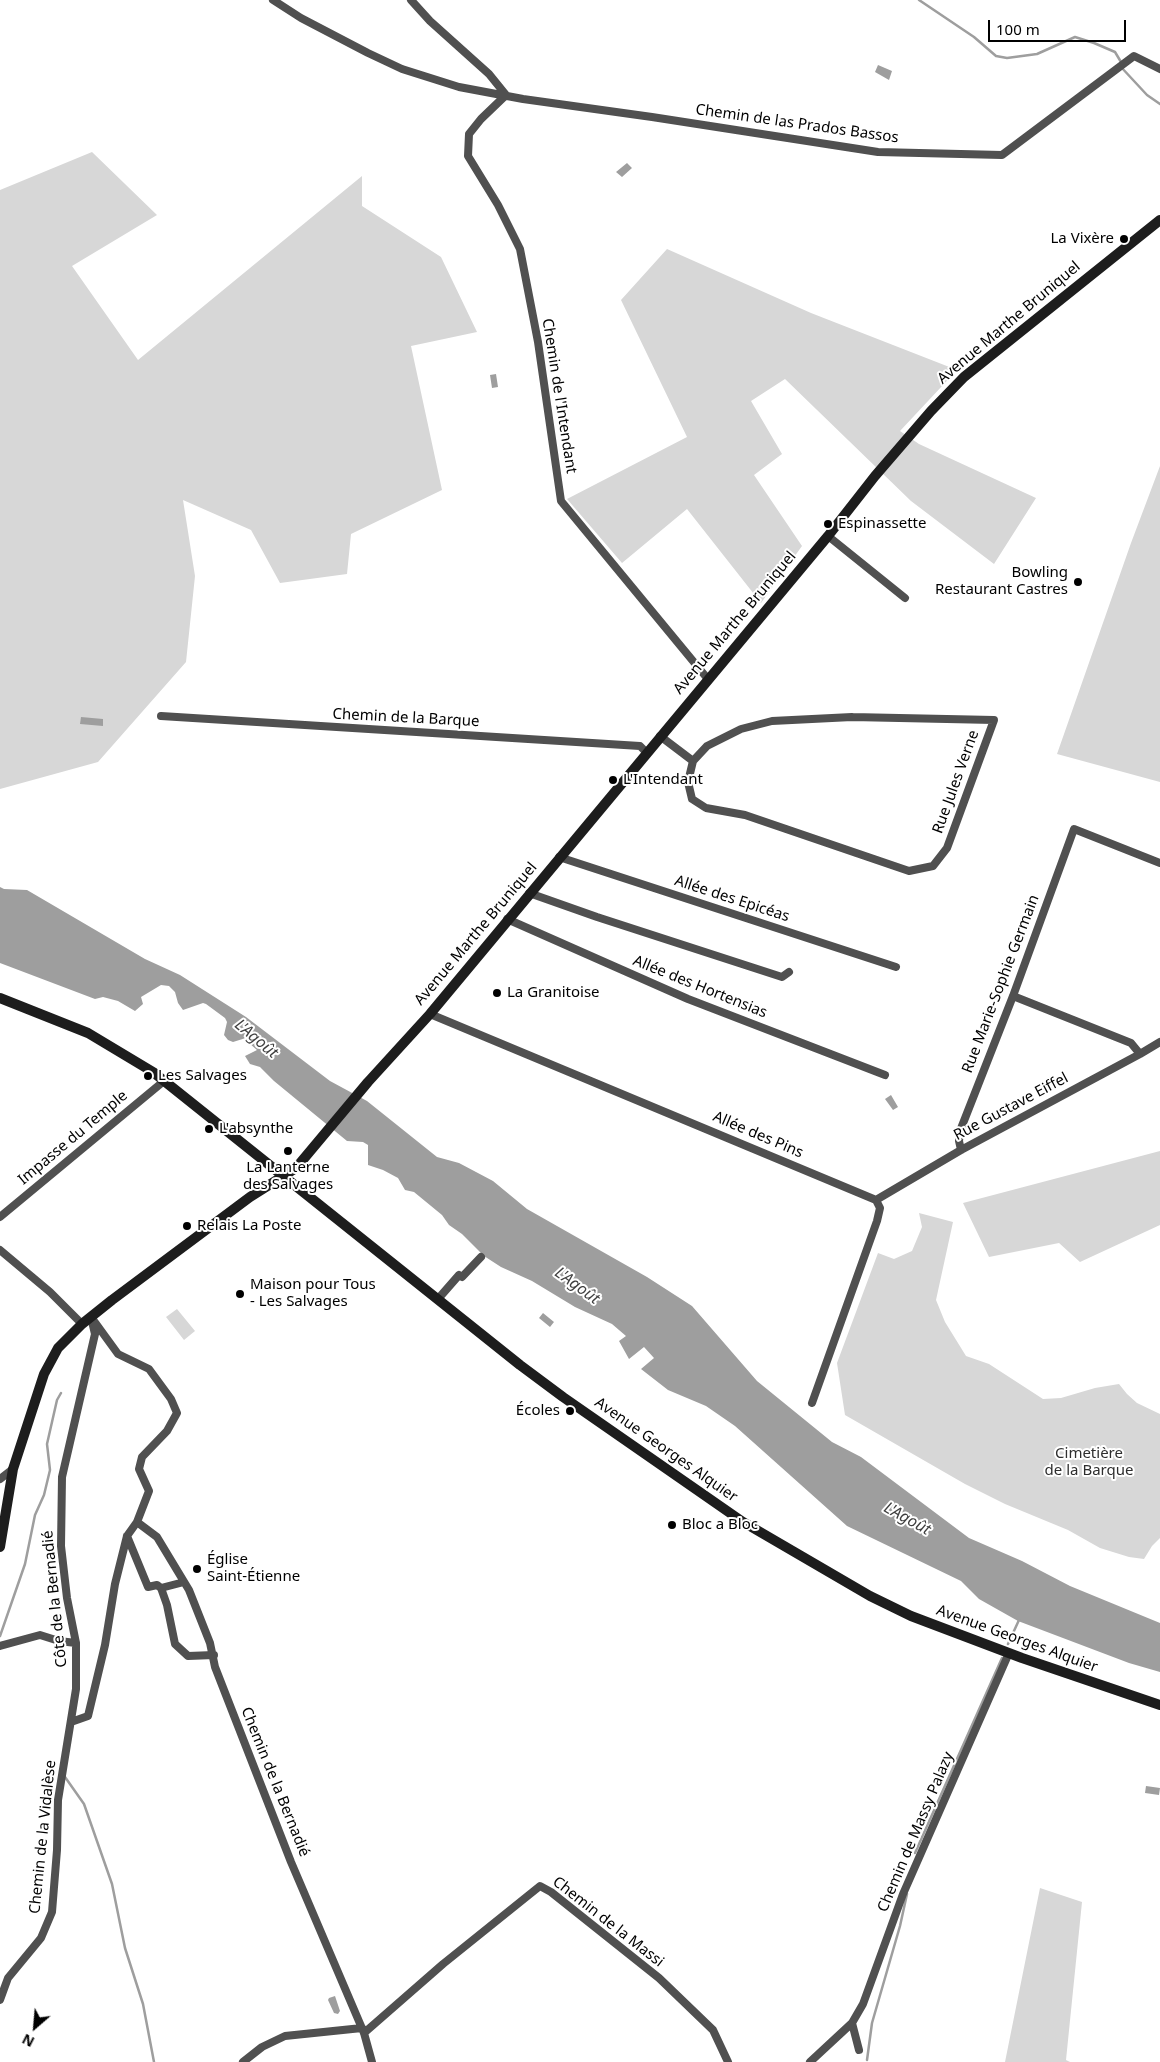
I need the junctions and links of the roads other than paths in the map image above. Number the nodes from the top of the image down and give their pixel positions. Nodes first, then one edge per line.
1 (274, 0) edge
2 (411, 0) edge
3 (1160, 69) edge
4 (506, 95) junction
5 (1160, 220) edge
6 (828, 536) junction
7 (904, 598) dead end
8 (707, 678) junction
9 (161, 716) dead end
10 (660, 736) junction
11 (646, 752) junction
12 (693, 761) junction
13 (559, 857) junction
14 (1160, 863) edge
15 (529, 893) junction
16 (507, 919) junction
17 (896, 967) dead end
18 (789, 972) dead end
19 (1013, 996) junction
20 (0, 998) edge
21 (430, 1014) junction
22 (1160, 1042) edge
23 (1140, 1054) junction
24 (886, 1075) dead end
25 (164, 1081) junction
26 (961, 1150) junction
27 (284, 1176) junction
28 (876, 1200) junction
29 (0, 1217) edge
30 (0, 1250) edge
31 (481, 1257) dead end
32 (438, 1299) junction
33 (91, 1317) junction
34 (82, 1324) junction
35 (812, 1402) dead end
36 (13, 1469) junction
37 (0, 1479) edge
38 (138, 1522) junction
39 (127, 1536) junction
40 (0, 1547) edge
41 (184, 1582) junction
42 (161, 1588) junction
43 (76, 1643) junction
44 (0, 1646) edge
45 (1008, 1653) junction
46 (214, 1656) junction
47 (1160, 1705) edge
48 (71, 1722) junction
49 (0, 2000) edge
50 (852, 2023) junction
51 (363, 2030) junction
52 (859, 2050) dead end
53 (243, 2062) edge
54 (372, 2062) edge
55 (728, 2062) edge
56 (810, 2062) edge

1 - 4 street, Chemin de las Prados Bassos
2 - 4 street
3 - 4 street, Chemin de las Prados Bassos
4 - 8 street, Chemin de l'Intendant
5 - 6 street, Avenue Marthe Bruniquel
6 - 7 street
6 - 8 street, Avenue Marthe Bruniquel
8 - 10 street, Avenue Marthe Bruniquel
9 - 11 street, Chemin de la Barque
10 - 11 street, Avenue Marthe Bruniquel
10 - 12 street
11 - 13 street, Avenue Marthe Bruniquel
12 - 12 street, Rue Jules Verne
13 - 15 street, Avenue Marthe Bruniquel
13 - 17 street, Allée des Epicéas
14 - 19 street, Rue Marie-Sophie Germain
15 - 16 street, Avenue Marthe Bruniquel
15 - 18 street
16 - 21 street, Avenue Marthe Bruniquel
16 - 24 street, Allée des Hortensias
19 - 23 street
19 - 26 street, Rue Marie-Sophie Germain
20 - 25 street, Avenue Georges Alquier
21 - 27 street, Avenue Marthe Bruniquel
21 - 28 street, Allée des Pins
22 - 23 street, Rue Gustave Eiffel
23 - 26 street, Rue Gustave Eiffel
25 - 27 street, Avenue Georges Alquier
25 - 29 street, Impasse du Temple
26 - 28 street, Rue Gustave Eiffel
27 - 32 street, Avenue Georges Alquier
27 - 33 street, Avenue Marthe Bruniquel
28 - 35 street
30 - 34 street
31 - 32 street
32 - 45 street, Avenue Georges Alquier
33 - 34 street, Avenue Marthe Bruniquel
33 - 38 street
33 - 43 street, Côte de la Bernadié
34 - 36 street, Avenue Marthe Bruniquel
36 - 37 street
36 - 40 street, Avenue Marthe Bruniquel
38 - 39 street
38 - 41 street, Chemin de la Bernadié
39 - 42 street
39 - 48 street
41 - 42 street
41 - 46 street, Chemin de la Bernadié
42 - 46 street
43 - 44 street
43 - 48 street, Côte de la Bernadié
45 - 47 street, Avenue Georges Alquier
45 - 50 street, Chemin de Massy Palazy
46 - 51 street, Chemin de la Bernadié
48 - 49 street, Chemin de la Vidalèse
50 - 52 street
50 - 56 street
51 - 53 street
51 - 54 street, Chemin de la Bernadié
51 - 55 street, Chemin de la Massi

